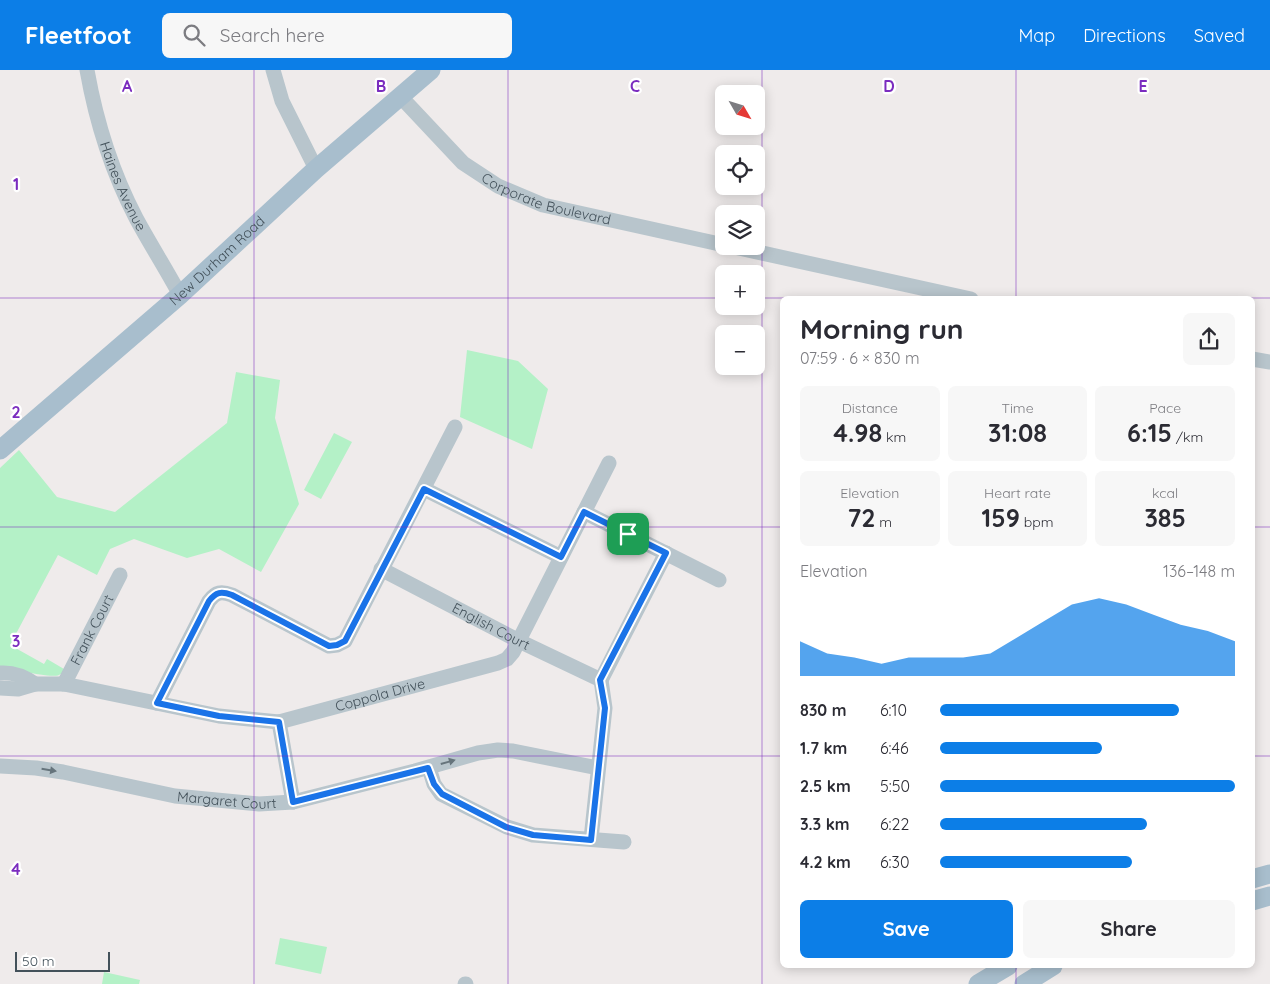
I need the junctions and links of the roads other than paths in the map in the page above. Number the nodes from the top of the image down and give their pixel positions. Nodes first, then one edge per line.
1 (87, 70) edge
2 (273, 70) edge
3 (431, 70) edge
4 (400, 96) junction
5 (316, 169) junction
6 (715, 243) edge
7 (765, 254) edge
8 (180, 294) junction
9 (957, 296) edge
10 (1255, 360) edge
11 (1270, 362) edge
12 (454, 428) dead end
13 (0, 450) edge
14 (609, 463) dead end
15 (424, 489) junction
16 (584, 512) junction
17 (666, 553) junction
18 (561, 557) junction
19 (381, 569) junction
20 (120, 575) dead end
21 (719, 580) dead end
22 (519, 641) junction
23 (0, 672) edge
24 (600, 680) junction
25 (34, 684) junction
26 (64, 684) junction
27 (0, 688) edge
28 (157, 703) junction
29 (279, 722) junction
30 (0, 766) edge
31 (428, 768) junction
32 (598, 768) junction
33 (293, 802) junction
34 (591, 840) junction
35 (624, 842) dead end
36 (1270, 874) edge
37 (1255, 878) edge
38 (1270, 896) edge
39 (1255, 900) edge
40 (1005, 968) edge
41 (1049, 968) edge
42 (978, 984) edge
43 (1024, 984) edge

1 - 8 street, Haines Avenue
2 - 5 street
3 - 4 main road, New Durham Road
4 - 5 main road, New Durham Road
4 - 6 street, Corporate Boulevard
5 - 8 main road, New Durham Road
7 - 9 street
8 - 13 main road, New Durham Road
10 - 11 street
12 - 15 street
14 - 16 street, Coppola Drive
15 - 18 street
15 - 19 street
16 - 17 street
16 - 18 street, Coppola Drive
17 - 21 street
17 - 24 street
18 - 22 street, Coppola Drive
19 - 22 street, English Court
19 - 28 street
20 - 26 street, Frank Court
22 - 24 street, English Court
22 - 29 street, Coppola Drive
23 - 25 street, Coppola Drive
24 - 32 street
25 - 26 street, Coppola Drive
25 - 27 street, Coppola Drive
26 - 28 street, Coppola Drive
28 - 29 street, Coppola Drive
29 - 33 street
30 -> 33 street, Margaret Court
31 -> 32 street, Margaret Court
31 - 33 street, Margaret Court
31 - 34 street
32 - 34 street
34 - 35 street
36 - 37 main road
38 - 39 main road
40 - 42 main road
41 - 43 main road

